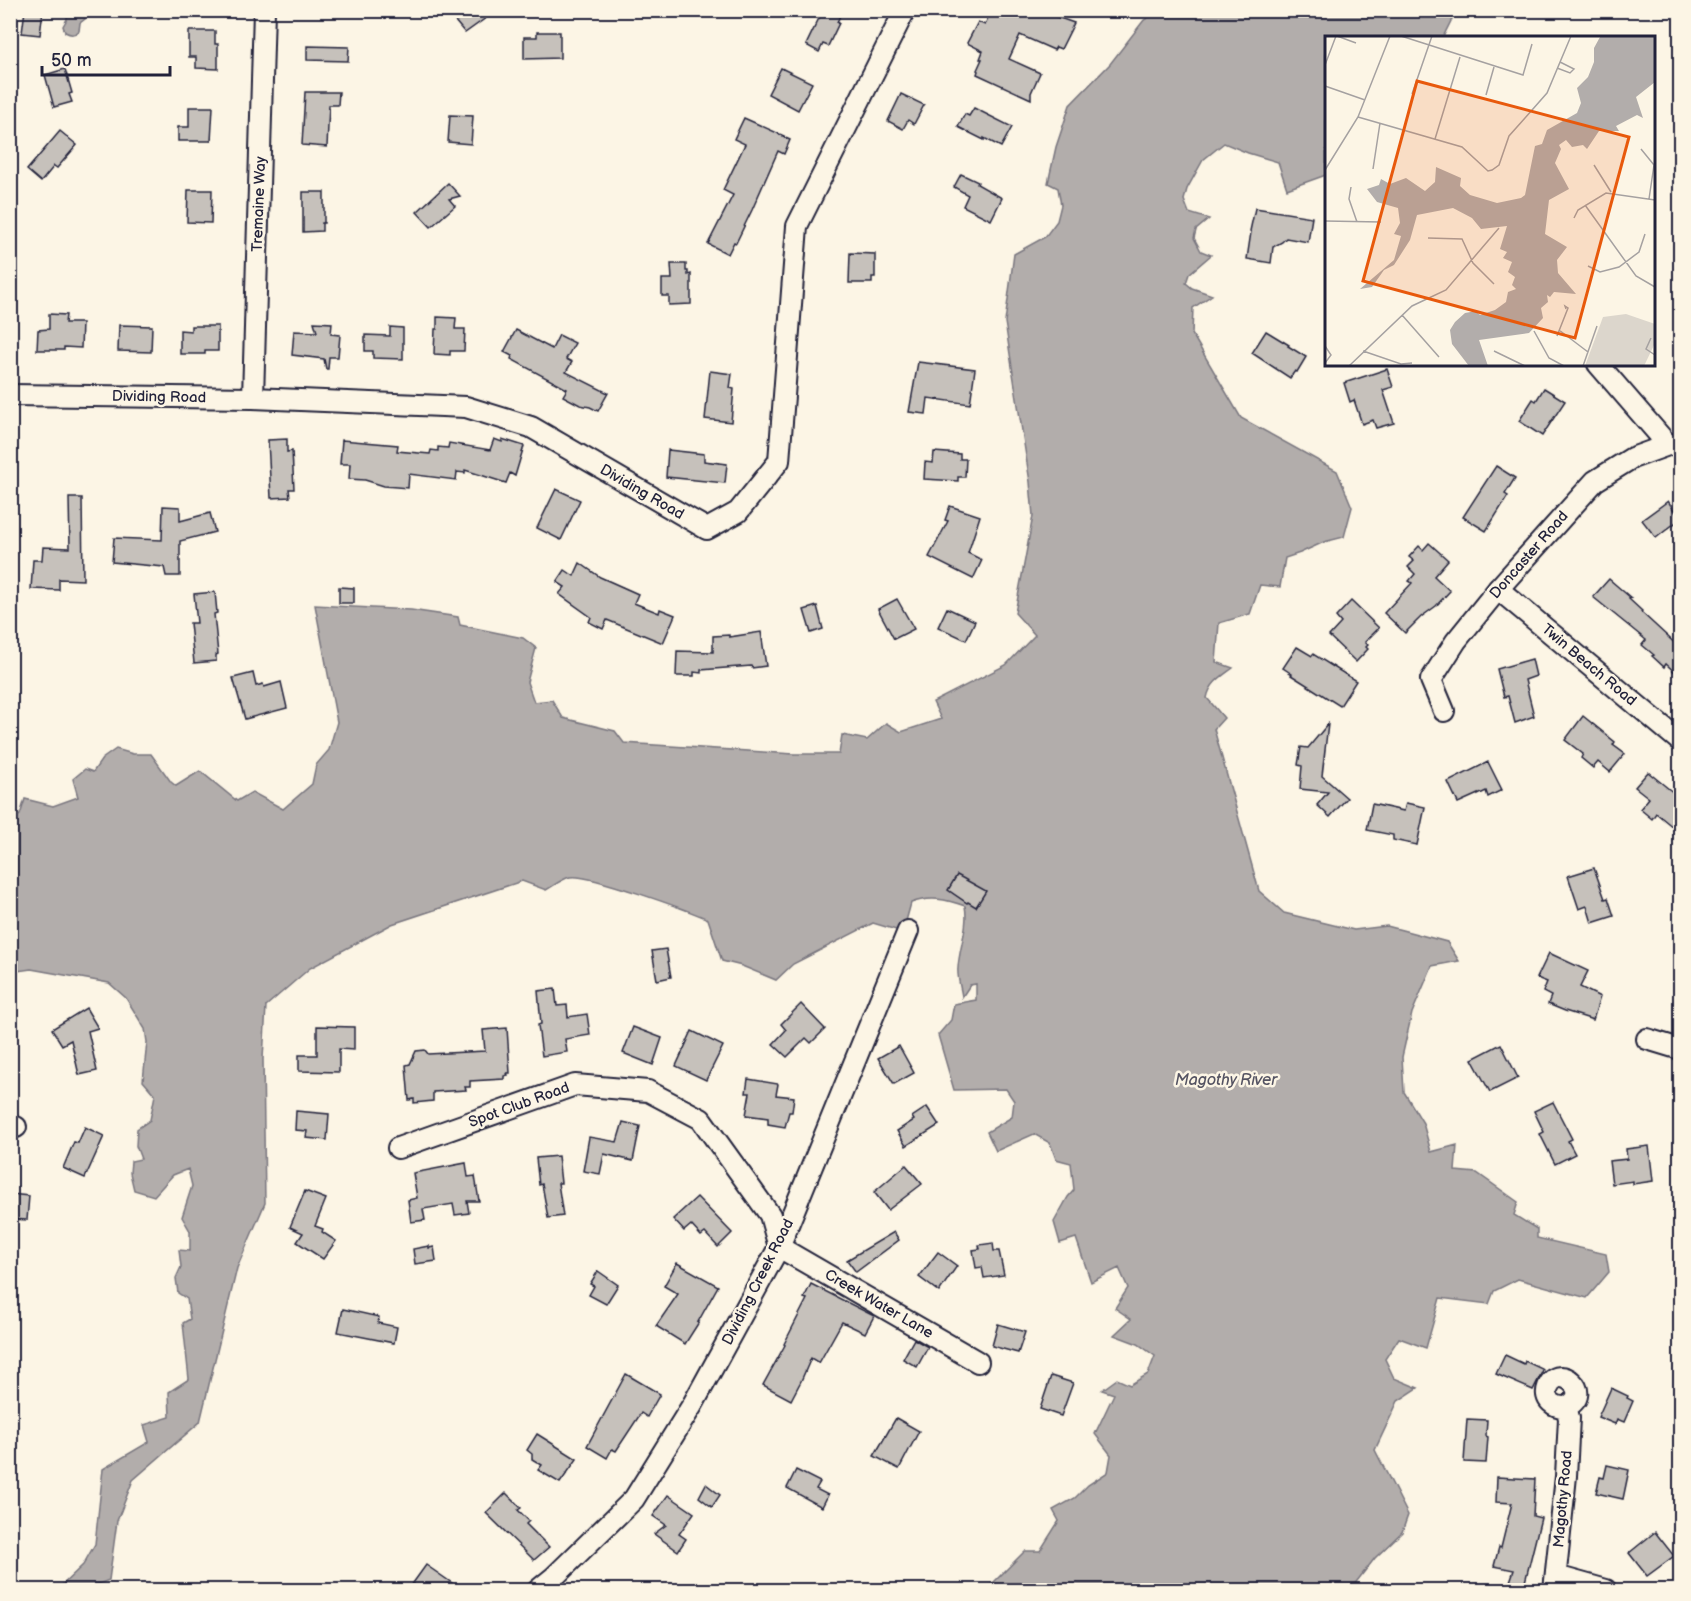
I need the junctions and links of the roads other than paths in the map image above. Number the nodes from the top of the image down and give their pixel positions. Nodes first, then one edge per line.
1 (264, 10) edge
2 (905, 10) edge
3 (1600, 366) edge
4 (10, 395) edge
5 (253, 398) junction
6 (1674, 445) edge
7 (1498, 590) junction
8 (1444, 711) dead end
9 (1680, 741) edge
10 (908, 931) dead end
11 (1647, 1039) dead end
12 (1680, 1049) edge
13 (399, 1148) dead end
14 (779, 1247) junction
15 (978, 1362) dead end
16 (1566, 1407) dead end
17 (1555, 1583) edge
18 (538, 1590) edge
19 (1606, 1590) edge

1 - 5 street, Tremaine Way
2 - 5 street, Dividing Road
3 - 6 street
4 - 5 street, Dividing Road
6 - 7 street, Doncaster Road
7 - 8 street, Doncaster Road
7 - 9 street, Twin Beach Road
10 - 14 street, Dividing Creek Road
11 - 12 street
13 - 14 street, Spot Club Road
14 - 15 street, Creek Water Lane
14 - 18 street, Dividing Creek Road
16 - 17 street, Magothy Road
17 - 19 street

